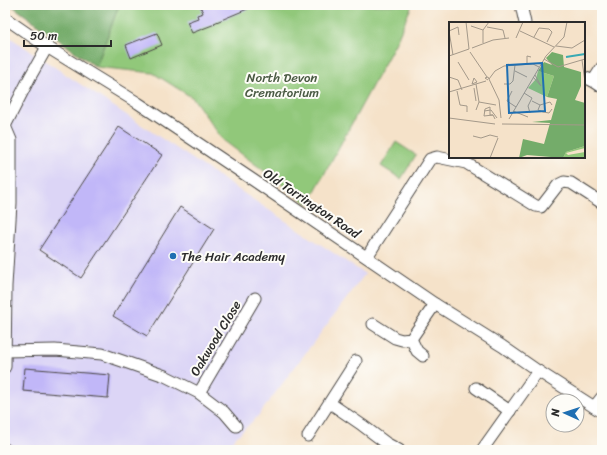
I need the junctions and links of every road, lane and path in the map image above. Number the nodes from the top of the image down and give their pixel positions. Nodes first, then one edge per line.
1 (521, 5) edge
2 (5, 18) edge
3 (525, 22) edge
4 (48, 47) junction
5 (602, 67) edge
6 (593, 82) edge
7 (5, 126) edge
8 (468, 160) edge
9 (602, 203) edge
10 (367, 257) junction
11 (255, 298) dead end
12 (435, 304) junction
13 (373, 324) dead end
14 (411, 339) junction
15 (5, 350) edge
16 (423, 356) dead end
17 (356, 361) dead end
18 (5, 367) edge
19 (538, 371) junction
20 (476, 388) dead end
21 (199, 393) junction
22 (602, 397) edge
23 (330, 403) junction
24 (598, 410) edge
25 (510, 411) junction
26 (236, 426) dead end
27 (308, 436) dead end
28 (399, 450) edge
29 (482, 450) edge

1 - 3 street
2 - 4 street, Old Torrington Road
4 - 7 street
4 - 10 street, Old Torrington Road
5 - 6 street
7 - 15 street
8 - 9 street
8 - 10 street
10 - 12 street, Old Torrington Road
11 - 21 street, Oakwood Close
12 - 14 street
12 - 19 street, Old Torrington Road
13 - 14 street
14 - 16 street
15 - 18 street
15 - 21 street, Oakwood Close
17 - 23 street
19 - 24 street, Old Torrington Road
19 - 25 street
20 - 25 street
21 - 26 street, Oakwood Close
22 - 24 street
23 - 27 street
23 - 28 street
25 - 29 street

